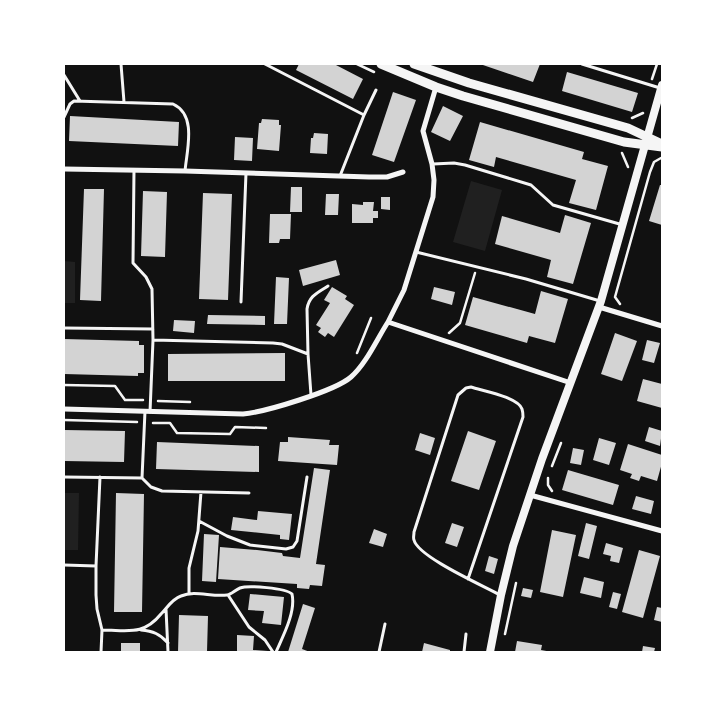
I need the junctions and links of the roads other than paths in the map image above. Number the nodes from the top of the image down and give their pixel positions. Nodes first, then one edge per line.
1 (120, 64) edge
2 (265, 64) edge
3 (381, 64) edge
4 (409, 64) edge
5 (414, 64) edge
6 (582, 64) edge
7 (607, 64) edge
8 (438, 70) edge
9 (605, 70) junction
10 (405, 74) junction
11 (64, 75) edge
12 (436, 87) junction
13 (662, 87) edge
14 (376, 90) dead end
15 (80, 101) junction
16 (124, 102) junction
17 (364, 116) junction
18 (64, 117) edge
19 (647, 141) junction
20 (662, 146) edge
21 (432, 164) junction
22 (64, 169) edge
23 (134, 170) junction
24 (186, 171) junction
25 (403, 172) dead end
26 (246, 173) junction
27 (340, 176) junction
28 (623, 225) junction
29 (416, 252) junction
30 (328, 286) dead end
31 (241, 302) dead end
32 (600, 304) junction
33 (388, 322) junction
34 (662, 326) edge
35 (64, 328) edge
36 (153, 329) junction
37 (153, 340) junction
38 (308, 354) junction
39 (571, 383) junction
40 (311, 395) junction
41 (64, 409) edge
42 (148, 411) junction
43 (64, 476) edge
44 (100, 477) junction
45 (306, 477) dead end
46 (142, 478) junction
47 (201, 492) junction
48 (249, 494) dead end
49 (530, 495) junction
50 (199, 521) junction
51 (662, 531) edge
52 (64, 565) edge
53 (96, 566) junction
54 (468, 579) junction
55 (189, 594) junction
56 (501, 595) junction
57 (228, 596) junction
58 (166, 609) junction
59 (386, 624) dead end
60 (102, 630) junction
61 (141, 630) junction
62 (466, 634) dead end
63 (168, 644) junction
64 (101, 652) edge
65 (168, 652) edge
66 (275, 652) edge
67 (379, 652) edge
68 (464, 652) edge
69 (490, 652) edge

1 - 16 lane
2 - 17 lane
3 - 10 main road
4 - 10 main road
5 - 8 main road
6 - 9 lane
7 - 9 lane
8 - 12 main road
8 - 19 main road
9 - 13 lane
10 - 12 main road
11 - 15 lane
12 - 19 main road
12 - 21 street
13 - 19 street
14 - 17 lane
15 - 16 lane
15 - 18 lane
16 - 24 lane
17 - 27 lane
19 - 20 main road
19 - 28 street
21 - 28 lane
21 - 29 street
22 - 23 street
23 - 24 street
23 - 36 lane
24 - 26 street
25 - 27 street
26 - 27 street
26 - 31 lane
28 - 32 street
29 - 32 lane
29 - 33 street
30 - 38 lane
32 - 34 street
32 - 39 street
33 - 39 street
33 - 40 street
35 - 36 lane
36 - 37 lane
37 - 38 lane
37 - 42 lane
38 - 40 lane
39 - 49 street
40 - 42 street
41 - 42 street
42 - 46 lane
43 - 44 lane
44 - 46 lane
44 - 53 lane
45 - 50 lane
46 - 47 lane
47 - 48 lane
47 - 50 lane
49 - 51 street
49 - 56 street
50 - 55 lane
52 - 53 lane
53 - 60 lane
54 - 54 lane
54 - 56 lane
55 - 57 lane
55 - 58 lane
56 - 69 street
57 - 66 lane
57 - 66 lane
58 - 61 lane
58 - 63 lane
59 - 67 lane
60 - 61 lane
60 - 64 lane
61 - 63 lane
62 - 68 lane
63 - 65 lane

